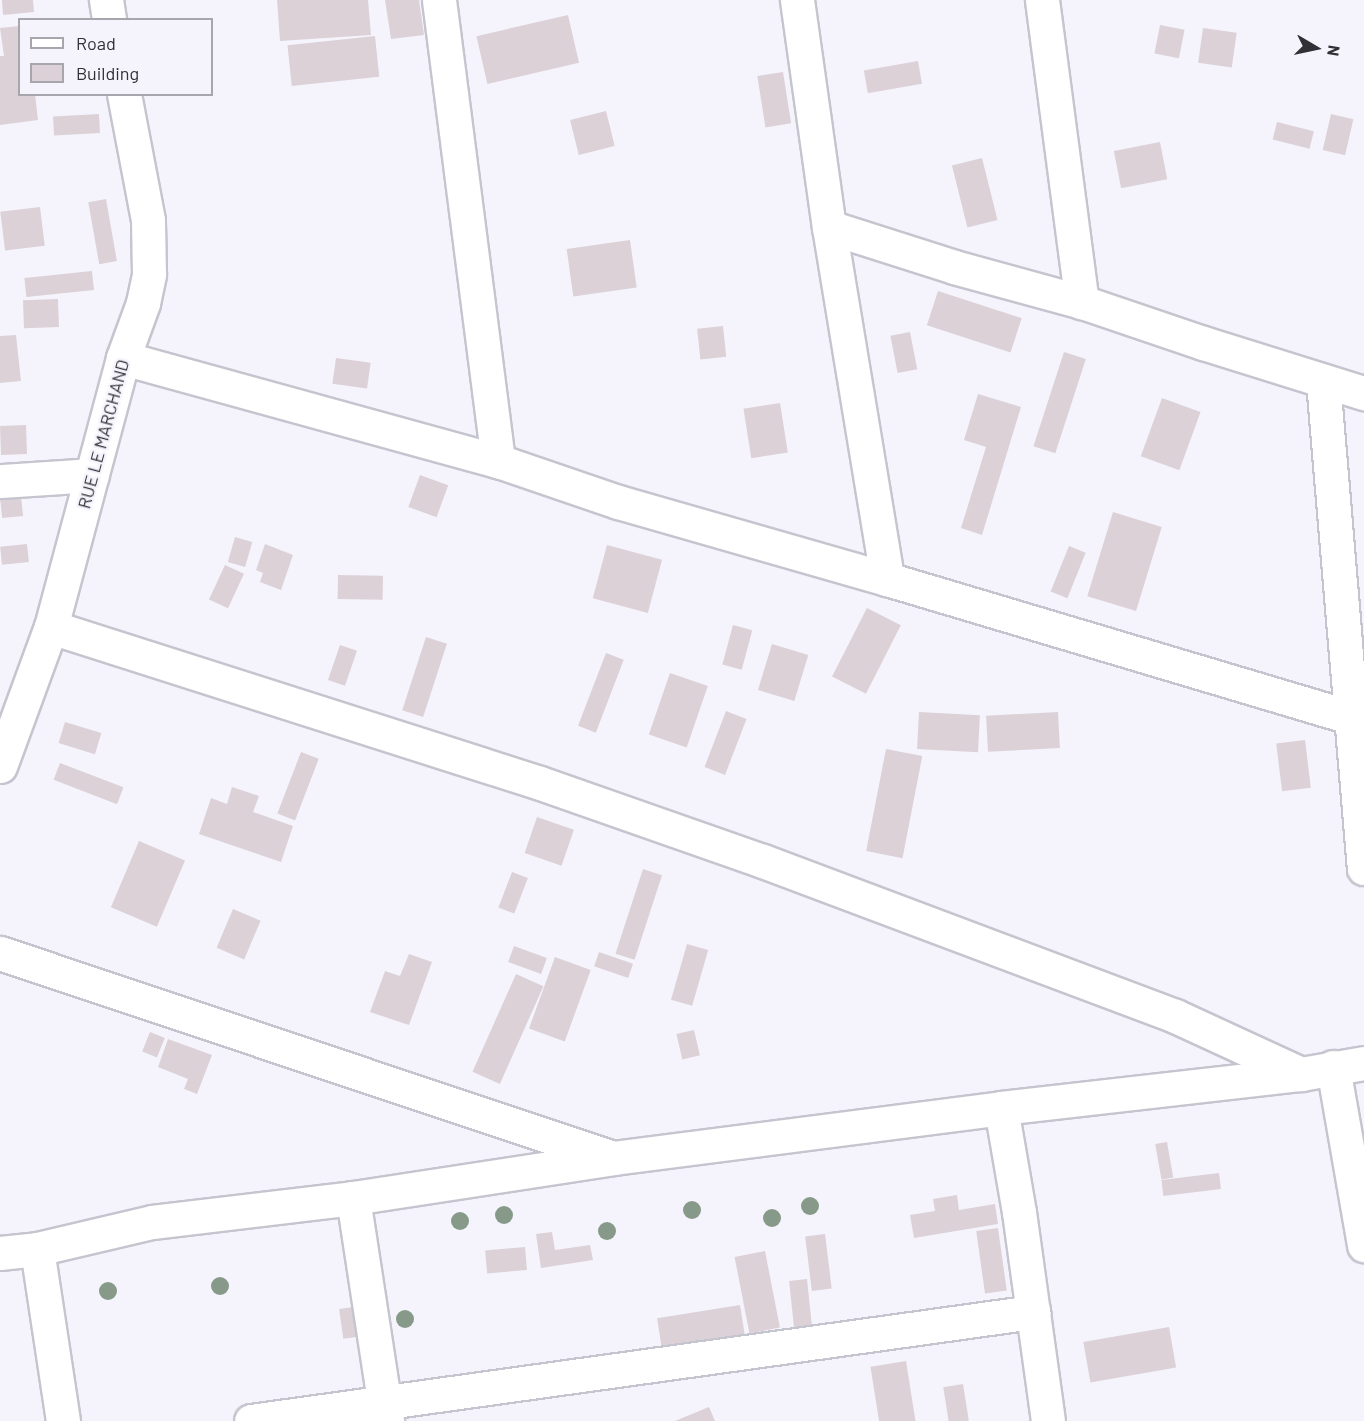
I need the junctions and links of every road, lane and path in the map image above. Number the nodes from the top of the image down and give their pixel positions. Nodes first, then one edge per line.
1 (106, 0) edge
2 (439, 0) edge
3 (797, 0) edge
4 (1042, 0) edge
5 (110, 18) edge
6 (124, 96) edge
7 (829, 227) junction
8 (1082, 302) junction
9 (123, 358) junction
10 (1323, 381) junction
11 (1364, 393) edge
12 (498, 461) junction
13 (92, 475) junction
14 (0, 481) edge
15 (887, 579) junction
16 (51, 627) junction
17 (1349, 717) junction
18 (0, 766) edge
19 (1364, 868) edge
20 (0, 953) edge
21 (1348, 1065) edge
22 (1301, 1074) junction
23 (1001, 1108) junction
24 (613, 1158) junction
25 (353, 1197) junction
26 (1364, 1245) edge
27 (37, 1249) junction
28 (0, 1253) edge
29 (1033, 1312) junction
30 (386, 1412) edge
31 (63, 1421) edge
32 (251, 1421) edge
33 (1048, 1421) edge

1 - 5 street
2 - 12 street
3 - 7 street
4 - 8 street
6 - 9 street, RUE LE MARCHAND
7 - 8 street
7 - 15 street
8 - 10 street
9 - 12 street
9 - 13 street, RUE LE MARCHAND
10 - 11 street
10 - 17 street
12 - 15 street
13 - 14 street
13 - 16 street, RUE LE MARCHAND
15 - 17 street
16 - 18 street, RUE LE MARCHAND
16 - 22 street
17 - 19 street
20 - 24 street
21 - 22 street
21 - 26 street
22 - 23 street
23 - 24 street
23 - 29 street
24 - 25 street
25 - 27 street
25 - 30 street
27 - 28 street
27 - 31 street
29 - 30 street
29 - 33 street
30 - 32 street

